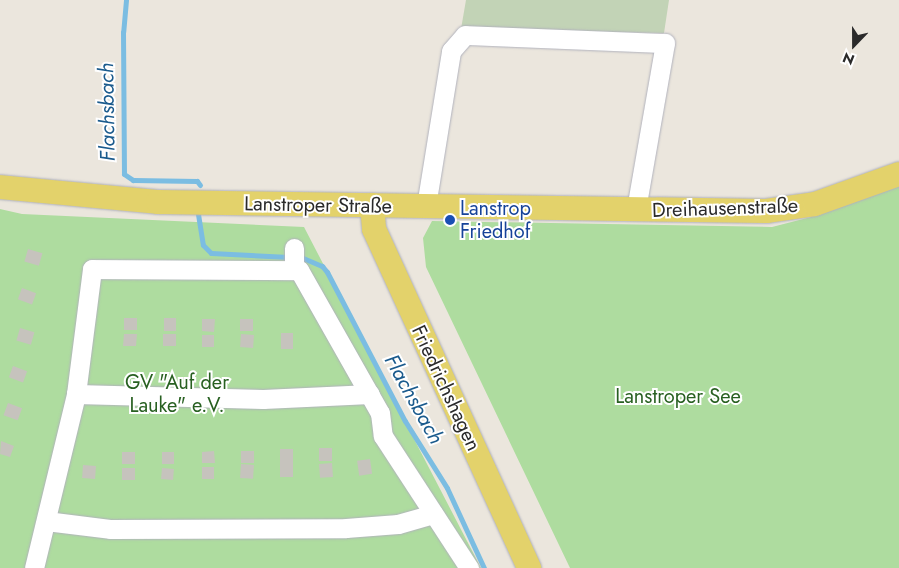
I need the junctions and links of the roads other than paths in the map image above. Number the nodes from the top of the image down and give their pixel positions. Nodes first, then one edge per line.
1 (899, 174) edge
2 (0, 187) edge
3 (372, 205) junction
4 (426, 206) junction
5 (636, 210) junction
6 (294, 248) dead end
7 (294, 270) junction
8 (76, 394) junction
9 (370, 394) junction
10 (434, 514) junction
11 (46, 520) junction
12 (34, 568) edge
13 (469, 568) edge
14 (529, 568) edge

1 - 5 main road, Dreihausenstraße
2 - 3 main road, Lanstroper Straße
3 - 4 main road, Lanstroper Straße
3 - 14 main road, Friedrichshagen
4 - 5 main road, Lanstroper Straße
4 - 5 lane
6 - 7 lane
7 - 8 lane
7 - 9 lane
8 - 9 lane
8 - 11 lane
9 - 10 lane
10 - 11 lane
10 - 13 lane
11 - 12 lane

